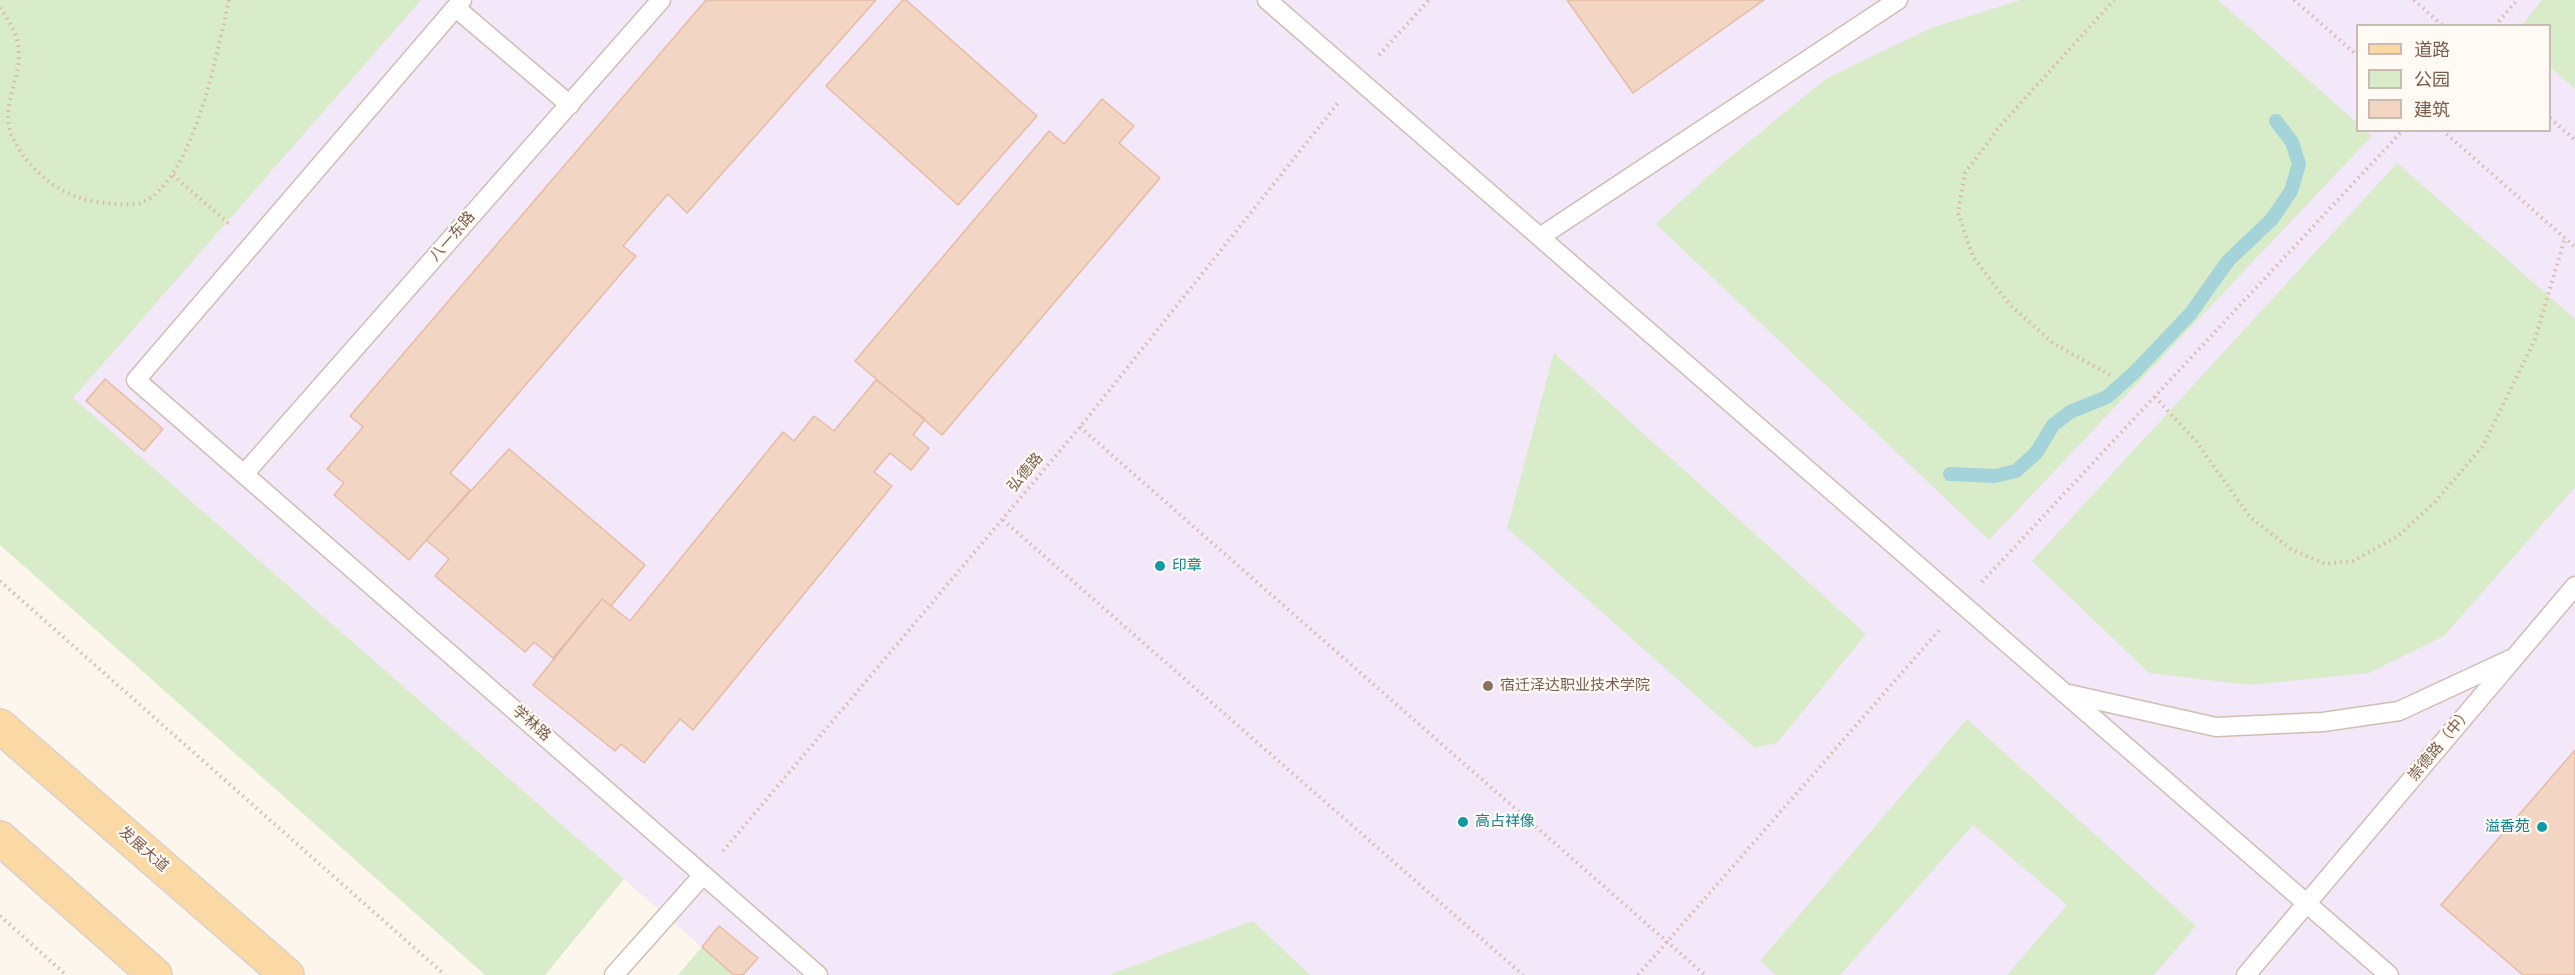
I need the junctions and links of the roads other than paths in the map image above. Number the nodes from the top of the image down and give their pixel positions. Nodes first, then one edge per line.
1 (661, 0) edge
2 (1267, 0) edge
3 (1898, 0) edge
4 (459, 4) edge
5 (570, 105) junction
6 (1540, 237) junction
7 (245, 473) junction
8 (2575, 586) edge
9 (2516, 657) junction
10 (2065, 693) junction
11 (0, 726) edge
12 (0, 838) edge
13 (703, 875) junction
14 (2307, 904) junction
15 (155, 975) edge
16 (287, 975) edge
17 (614, 975) edge
18 (818, 975) edge
19 (2246, 975) edge
20 (2389, 975) edge

1 - 5 lane, 八一东路
2 - 6 lane
3 - 6 lane
4 - 5 lane
4 - 7 lane, 学林路
5 - 7 lane, 八一东路
6 - 10 lane
7 - 13 lane, 学林路
8 - 9 lane, 崇德路（中）
9 - 10 lane
9 - 14 lane, 崇德路（中）
10 - 14 lane
11 - 16 main road, 发展大道
12 - 15 main road
13 - 17 lane
13 - 18 lane, 学林路
14 - 19 lane, 崇德路（中）
14 - 20 lane

